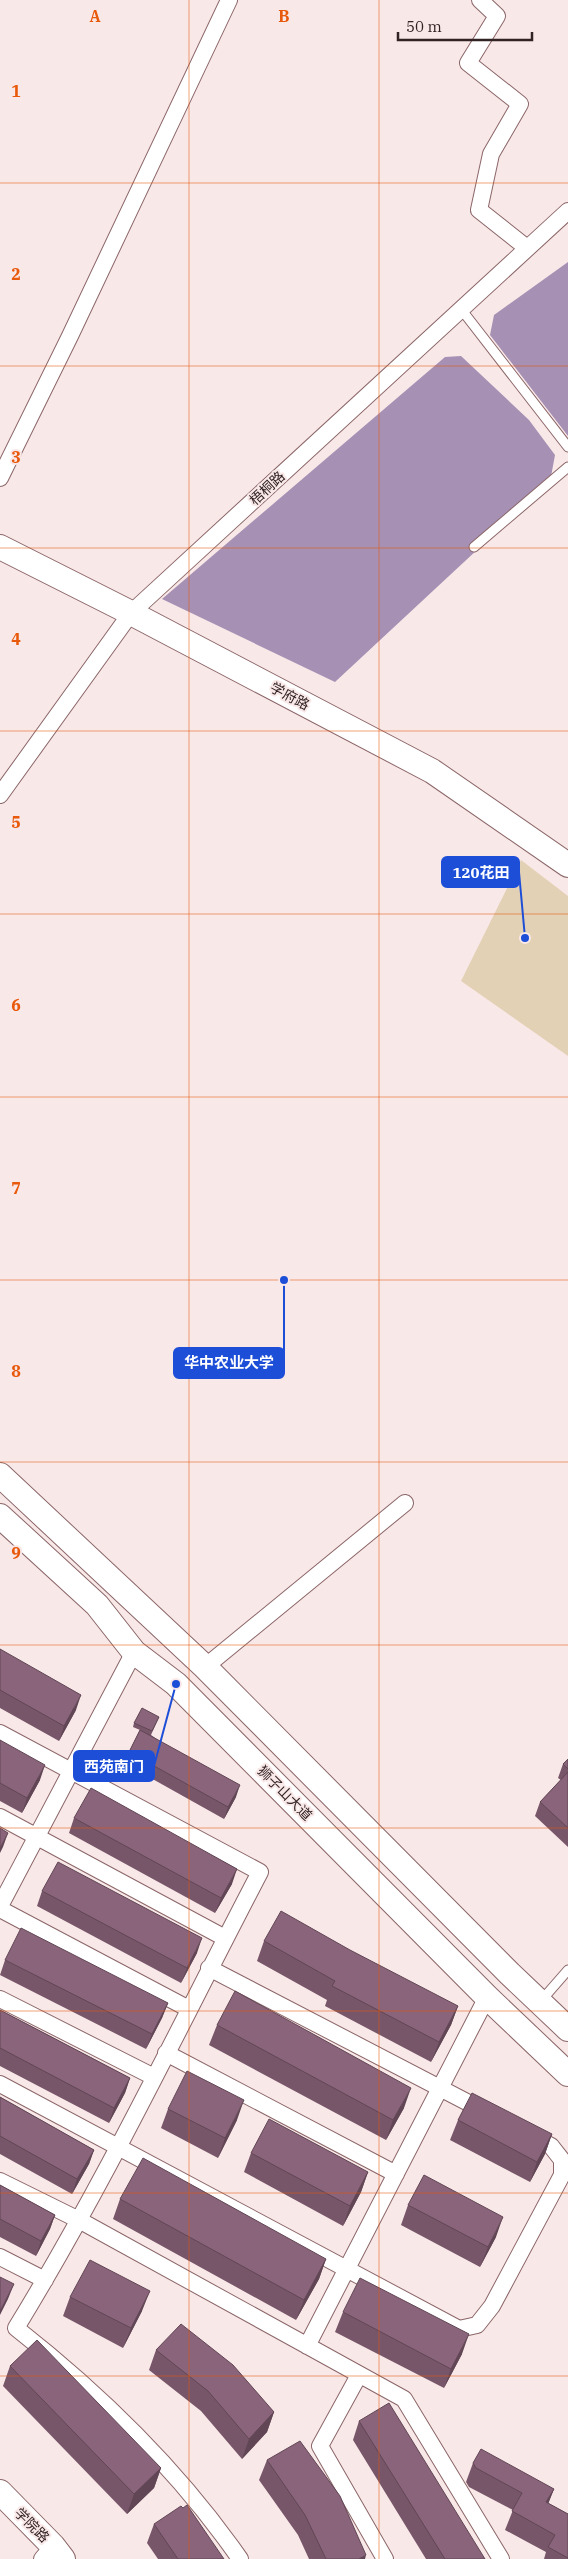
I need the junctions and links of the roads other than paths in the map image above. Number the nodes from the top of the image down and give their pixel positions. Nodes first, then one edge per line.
1 (229, 0) edge
2 (480, 0) edge
3 (568, 211) edge
4 (527, 248) junction
5 (461, 309) junction
6 (568, 447) edge
7 (568, 467) edge
8 (0, 478) edge
9 (0, 547) edge
10 (474, 547) dead end
11 (131, 613) junction
12 (0, 795) edge
13 (568, 865) edge
14 (0, 1475) edge
15 (404, 1503) dead end
16 (0, 1516) edge
17 (134, 1652) junction
18 (205, 1667) junction
19 (0, 1733) edge
20 (70, 1772) junction
21 (0, 1817) edge
22 (36, 1837) junction
23 (0, 1908) edge
24 (225, 1938) junction
25 (209, 1968) junction
26 (568, 1970) edge
27 (487, 1996) junction
28 (0, 1999) edge
29 (539, 2002) junction
30 (189, 2008) junction
31 (568, 2029) edge
32 (166, 2053) junction
33 (568, 2074) edge
34 (154, 2077) junction
35 (0, 2084) edge
36 (441, 2088) junction
37 (500, 2119) edge
38 (517, 2128) edge
39 (119, 2146) junction
40 (396, 2174) junction
41 (0, 2181) edge
42 (79, 2220) junction
43 (0, 2257) edge
44 (348, 2268) junction
45 (45, 2280) junction
46 (307, 2346) junction
47 (359, 2374) junction
48 (0, 2492) edge
49 (53, 2555) edge
50 (240, 2559) edge
51 (385, 2559) edge
52 (501, 2559) edge

1 - 8 street
2 - 4 street
3 - 4 street, 梧桐路
4 - 5 street, 梧桐路
5 - 6 lane
5 - 11 street, 梧桐路
7 - 10 lane
9 - 11 street, 学府路
11 - 12 street, 梧桐路
11 - 13 street, 学府路
14 - 18 street
15 - 18 street
16 - 17 street, 狮子山大道
17 - 20 street
17 - 27 street, 狮子山大道
18 - 29 street
19 - 20 street
20 - 22 street
20 - 24 street
21 - 22 street
22 - 23 street
22 - 24 street
23 - 30 street
24 - 25 street
25 - 30 street
25 - 36 street
26 - 29 lane
27 - 33 street, 狮子山大道
27 - 36 street
28 - 34 street
29 - 31 street
30 - 32 street
32 - 34 street
32 - 40 street
34 - 39 street
35 - 39 street
36 - 37 street
36 - 40 street
38 - 44 street
39 - 42 street
39 - 44 street
40 - 44 street
41 - 42 street
42 - 45 street
42 - 46 street
43 - 45 street
44 - 46 street
45 - 50 street
46 - 47 street
47 - 51 street
47 - 52 street
48 - 49 street, 学院路

